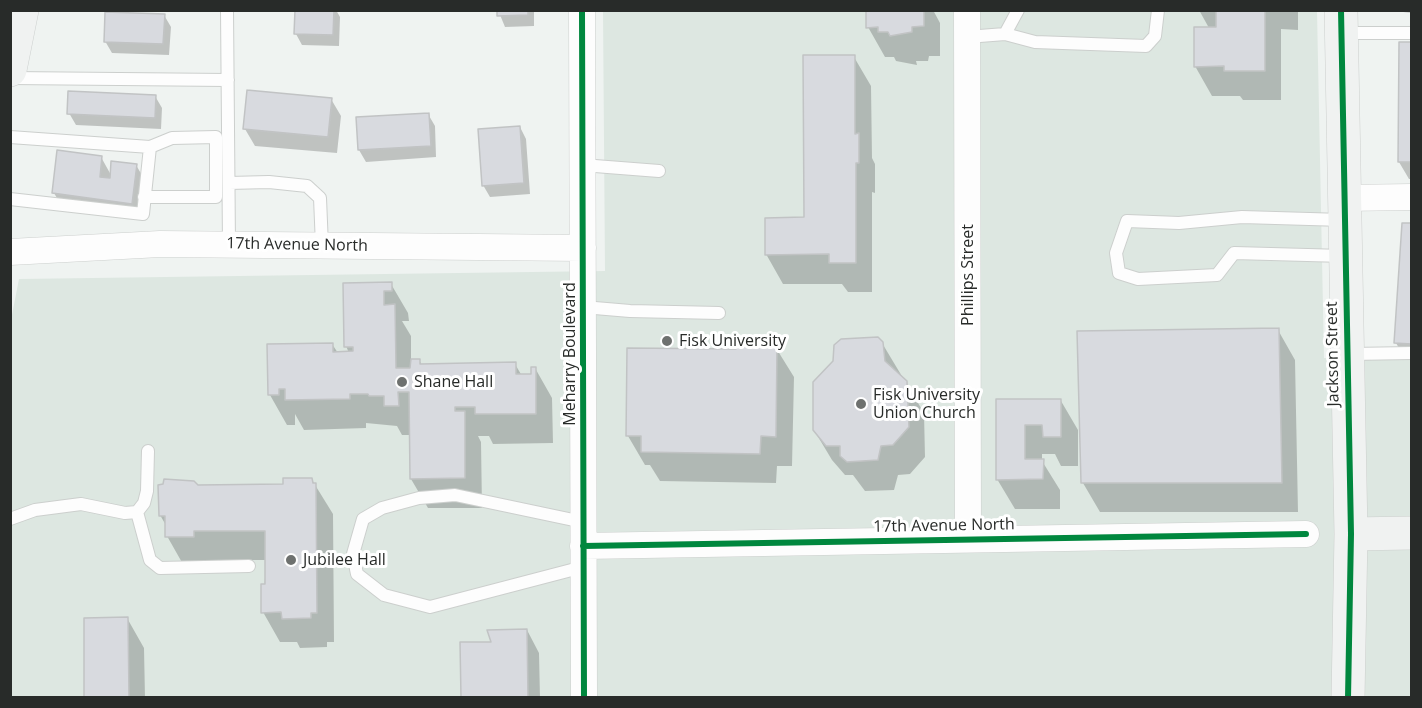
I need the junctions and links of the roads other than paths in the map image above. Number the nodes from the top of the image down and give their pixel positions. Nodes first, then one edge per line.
1 (22, 10) edge
2 (228, 10) edge
3 (582, 10) edge
4 (967, 10) edge
5 (1018, 10) edge
6 (1158, 10) edge
7 (1341, 22) edge
8 (1412, 33) edge
9 (1005, 34) junction
10 (967, 37) junction
11 (10, 70) edge
12 (10, 78) edge
13 (228, 80) junction
14 (10, 137) edge
15 (222, 137) junction
16 (150, 147) junction
17 (582, 165) junction
18 (658, 171) dead end
19 (229, 183) junction
20 (144, 197) junction
21 (216, 197) junction
22 (229, 197) junction
23 (1412, 197) edge
24 (10, 199) edge
25 (1344, 209) junction
26 (229, 245) junction
27 (322, 246) junction
28 (583, 248) junction
29 (10, 252) edge
30 (1345, 256) junction
31 (583, 307) junction
32 (719, 313) dead end
33 (1412, 353) edge
34 (1347, 354) junction
35 (148, 451) dead end
36 (137, 512) junction
37 (10, 519) edge
38 (1412, 533) edge
39 (1306, 534) dead end
40 (1351, 534) junction
41 (968, 538) junction
42 (583, 545) junction
43 (249, 566) dead end
44 (584, 698) edge
45 (1348, 698) edge

1 - 11 street
2 - 13 lane
3 - 17 street, Meharry Boulevard
4 - 10 street, Phillips Street
5 - 9 lane
6 - 9 lane
7 - 8 lane
7 - 25 street, Jackson Street
9 - 10 lane
10 - 41 street, Phillips Street
12 - 13 lane
13 - 15 lane
14 - 16 lane
15 - 16 lane
15 - 19 lane
15 - 21 lane
16 - 20 lane
17 - 18 lane
17 - 28 street, Meharry Boulevard
19 - 22 lane
19 - 27 lane
20 - 21 lane
20 - 24 lane
21 - 22 lane
22 - 26 lane
23 - 25 street
25 - 30 street, Jackson Street
25 - 30 lane
26 - 27 street, 17th Avenue North
26 - 29 street, 17th Avenue North
27 - 28 street, 17th Avenue North
28 - 31 street, Meharry Boulevard
30 - 34 street, Jackson Street
31 - 32 lane
31 - 42 street, Meharry Boulevard
33 - 34 lane
34 - 40 street, Jackson Street
35 - 36 lane
36 - 37 lane
36 - 43 lane
38 - 40 street
39 - 41 street, 17th Avenue North
40 - 45 street, Jackson Street
41 - 42 street, 17th Avenue North
42 - 42 lane
42 - 44 street, Meharry Boulevard

